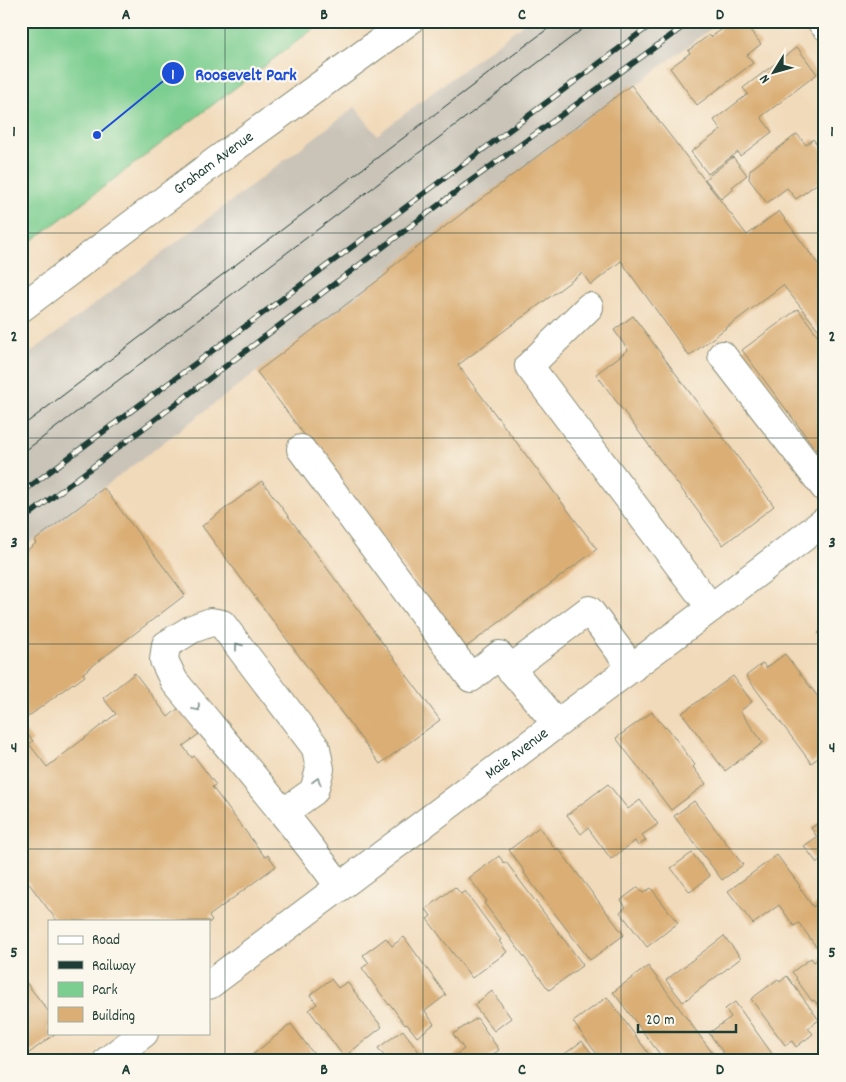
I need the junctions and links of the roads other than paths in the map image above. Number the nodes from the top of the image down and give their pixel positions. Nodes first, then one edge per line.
1 (409, 21) edge
2 (821, 21) edge
3 (825, 26) edge
4 (21, 308) edge
5 (589, 308) dead end
6 (722, 355) dead end
7 (301, 450) dead end
8 (825, 488) edge
9 (825, 521) edge
10 (711, 608) junction
11 (510, 668) junction
12 (632, 668) junction
13 (556, 724) junction
14 (283, 813) junction
15 (340, 887) junction
16 (210, 984) edge
17 (143, 1034) edge
18 (107, 1061) edge

1 - 4 street, Graham Avenue
2 - 3 street
5 - 10 street
6 - 8 street
7 - 11 street
9 - 10 street, Maie Avenue
10 - 12 street, Maie Avenue
11 - 12 street
11 - 13 street
12 - 13 street, Maie Avenue
13 - 15 street, Maie Avenue
14 -> 14 street
14 - 15 street
15 - 16 street, Maie Avenue
17 - 18 street

